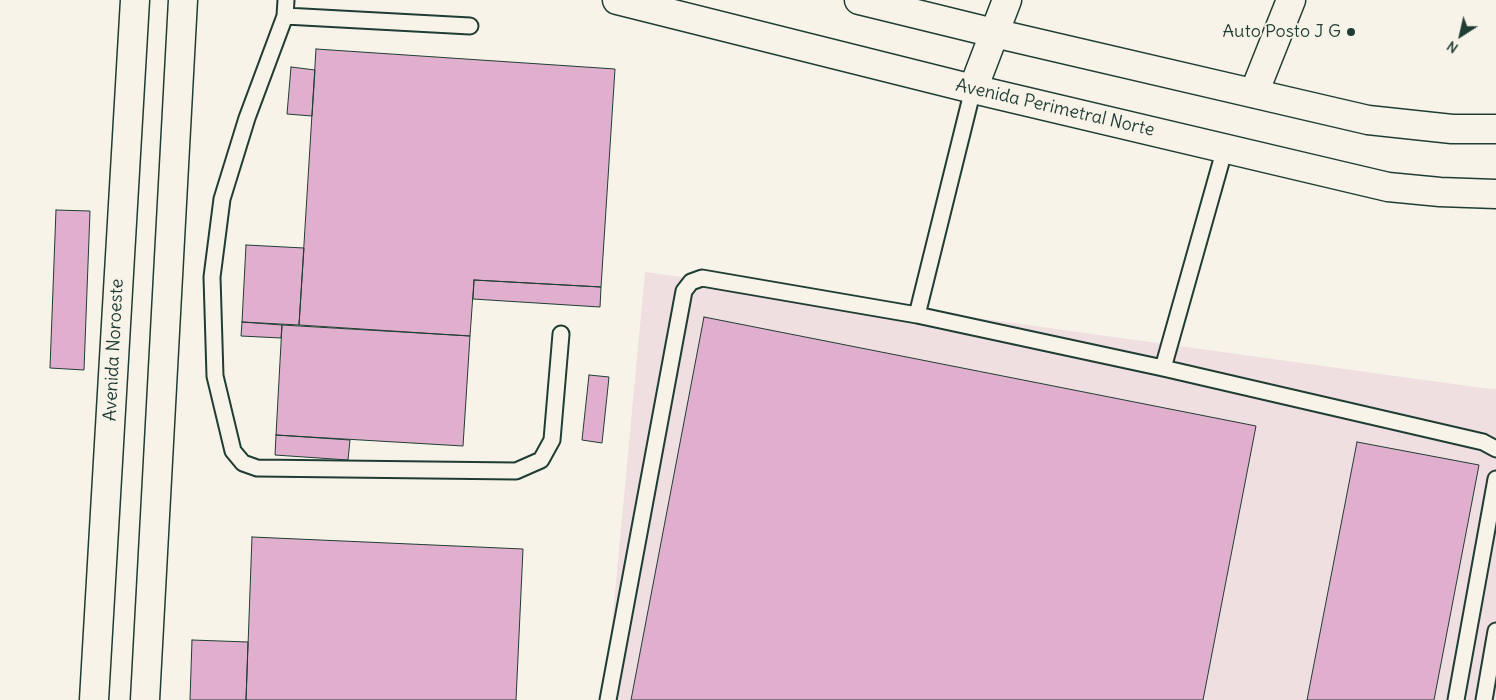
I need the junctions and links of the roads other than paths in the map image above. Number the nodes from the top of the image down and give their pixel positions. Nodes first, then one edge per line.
1 (135, 0) edge
2 (183, 0) edge
3 (286, 0) edge
4 (617, 0) edge
5 (859, 0) edge
6 (1007, 0) edge
7 (1292, 0) edge
8 (689, 9) edge
9 (285, 16) junction
10 (470, 26) dead end
11 (994, 33) junction
12 (973, 88) junction
13 (1254, 93) junction
14 (1496, 129) edge
15 (1225, 148) junction
16 (1496, 194) edge
17 (917, 315) junction
18 (561, 334) dead end
19 (1163, 368) junction
20 (1496, 449) edge
21 (1496, 479) edge
22 (1496, 631) edge
23 (94, 700) edge
24 (145, 700) edge
25 (608, 700) edge
26 (1456, 700) edge
27 (1484, 700) edge

1 - 23 main road, Avenida Noroeste
2 - 24 main road
3 - 9 lane
4 - 8 main road, Avenida Perimetral Norte
5 - 11 main road
6 - 11 main road
7 - 13 main road
8 - 12 main road, Avenida Perimetral Norte
9 - 10 lane
9 - 18 lane
11 - 12 main road
11 - 13 main road
12 - 15 main road, Avenida Perimetral Norte
12 - 17 lane
13 - 14 main road
15 - 16 main road, Avenida Perimetral Norte
15 - 19 lane
17 - 19 lane
17 - 25 lane
19 - 20 lane
21 - 26 lane
22 - 27 lane

